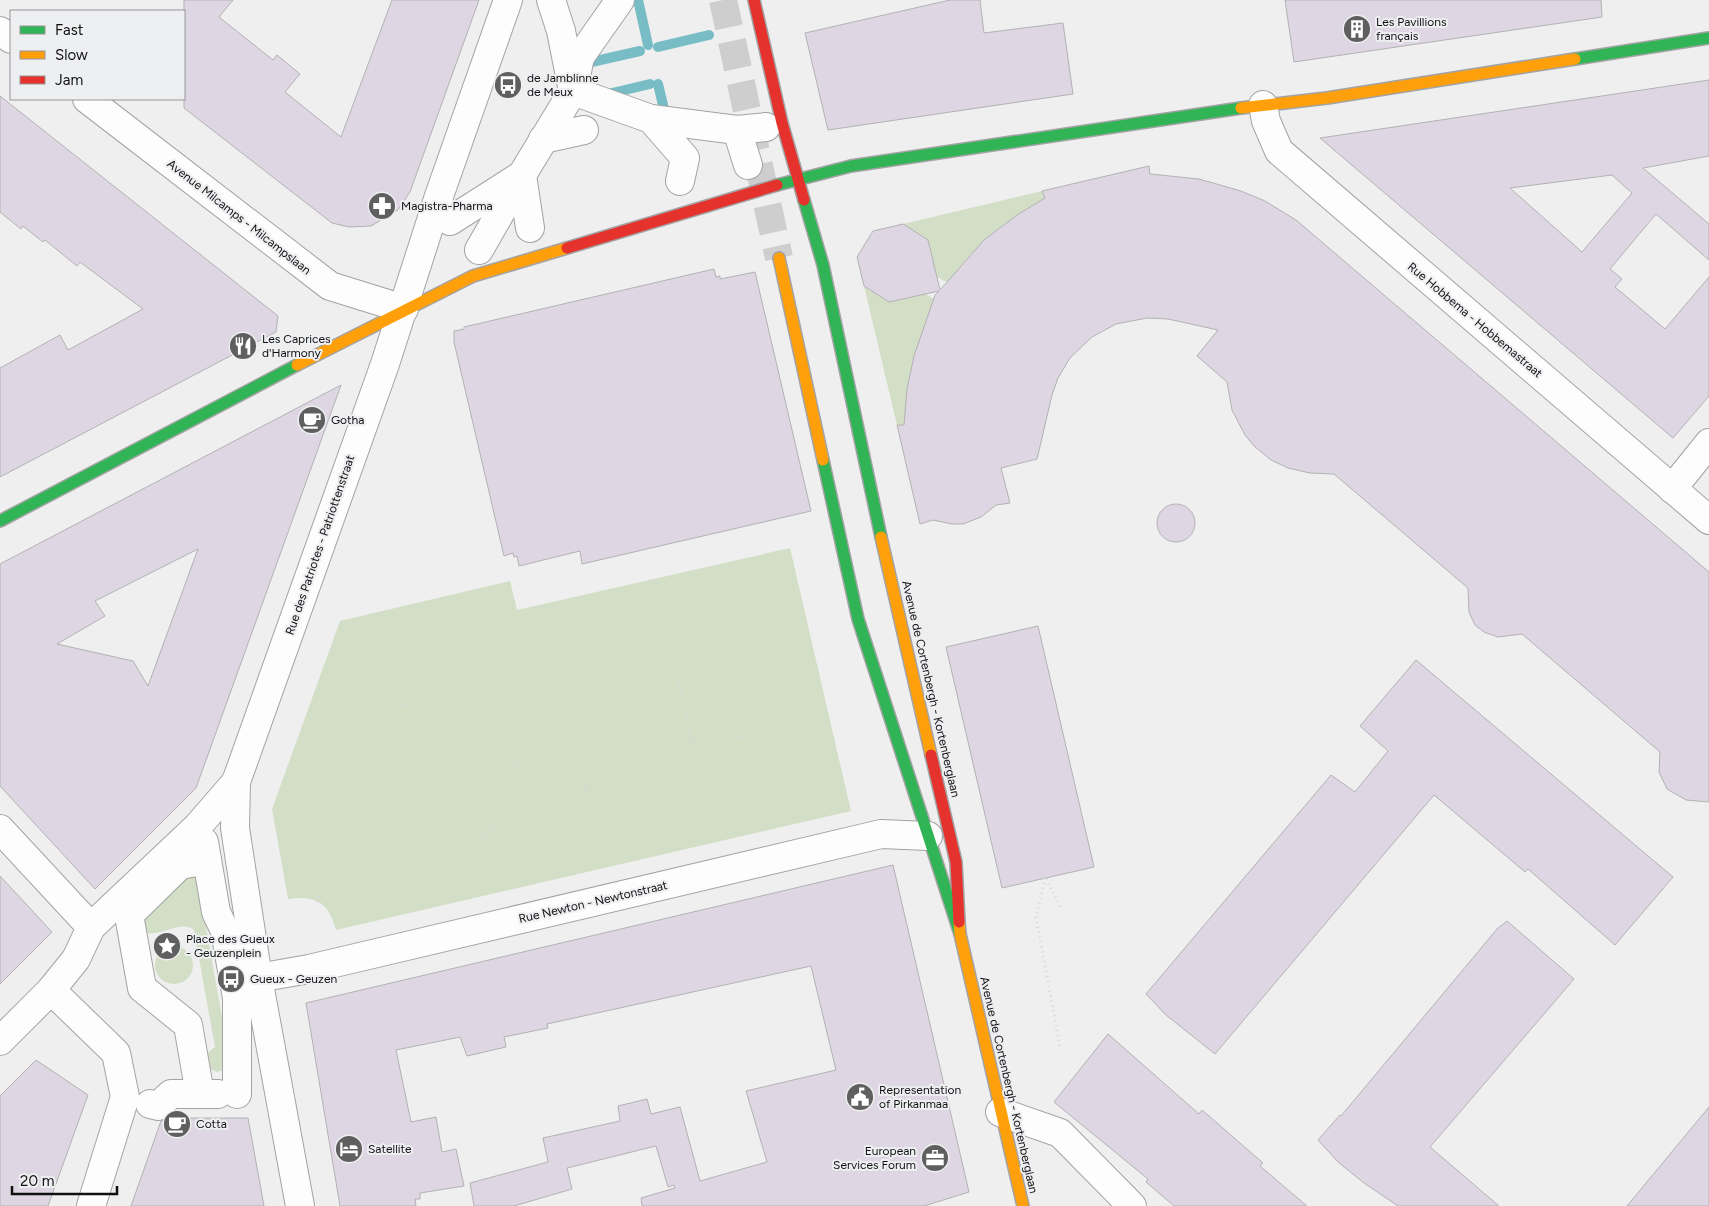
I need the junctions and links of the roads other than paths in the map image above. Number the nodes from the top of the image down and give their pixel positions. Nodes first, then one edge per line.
1 (508, 0) edge
2 (550, 0) edge
3 (567, 0) edge
4 (620, 0) edge
5 (754, 0) edge
6 (0, 30) edge
7 (561, 31) junction
8 (10, 38) edge
9 (1709, 38) edge
10 (573, 91) junction
11 (88, 100) edge
12 (1263, 105) junction
13 (651, 119) junction
14 (766, 127) dead end
15 (584, 130) dead end
16 (736, 130) junction
17 (543, 139) junction
18 (748, 164) dead end
19 (799, 180) junction
20 (680, 181) dead end
21 (530, 228) dead end
22 (779, 258) tunnel mouth
23 (404, 309) junction
24 (1709, 443) edge
25 (1672, 489) junction
26 (1709, 520) edge
27 (0, 521) edge
28 (236, 782) junction
29 (0, 830) edge
30 (928, 836) junction
31 (91, 927) junction
32 (960, 934) junction
33 (258, 978) junction
34 (51, 990) junction
35 (0, 1041) edge
36 (200, 1094) junction
37 (138, 1101) junction
38 (1000, 1112) junction
39 (91, 1206) edge
40 (300, 1206) edge
41 (1023, 1206) edge
42 (1132, 1206) edge

1 - 23 street, Rue des Patriotes - Patriottenstraat
2 - 7 street
3 - 7 street
4 - 10 street
5 - 19 main road, Avenue de Cortenbergh - Kortenberglaan
6 - 8 street
7 - 10 street
9 - 12 main road
10 - 13 street
10 - 17 street
11 - 23 street, Avenue Milcamps - Milcampslaan
12 - 19 main road
12 - 25 street, Rue Hobbema - Hobbemastraat
13 - 16 street
13 - 20 street
14 - 16 street
15 - 17 street
16 - 18 street
17 - 21 street
19 - 23 main road
19 - 32 main road, Avenue de Cortenbergh - Kortenberglaan
22 - 30 main road
23 - 27 main road
23 - 28 street, Rue des Patriotes - Patriottenstraat
24 - 25 street
25 - 26 street, Rue Hobbema - Hobbemastraat
28 - 31 street
28 - 33 street
29 - 31 street
30 - 32 main road
30 - 33 street, Rue Newton - Newtonstraat
31 - 34 street
32 - 38 main road, Avenue de Cortenbergh - Kortenberglaan
33 - 40 street
34 - 35 street
34 - 37 street
36 - 36 street
36 - 37 street
37 - 39 street
38 - 41 main road, Avenue de Cortenbergh - Kortenberglaan
38 - 42 street

